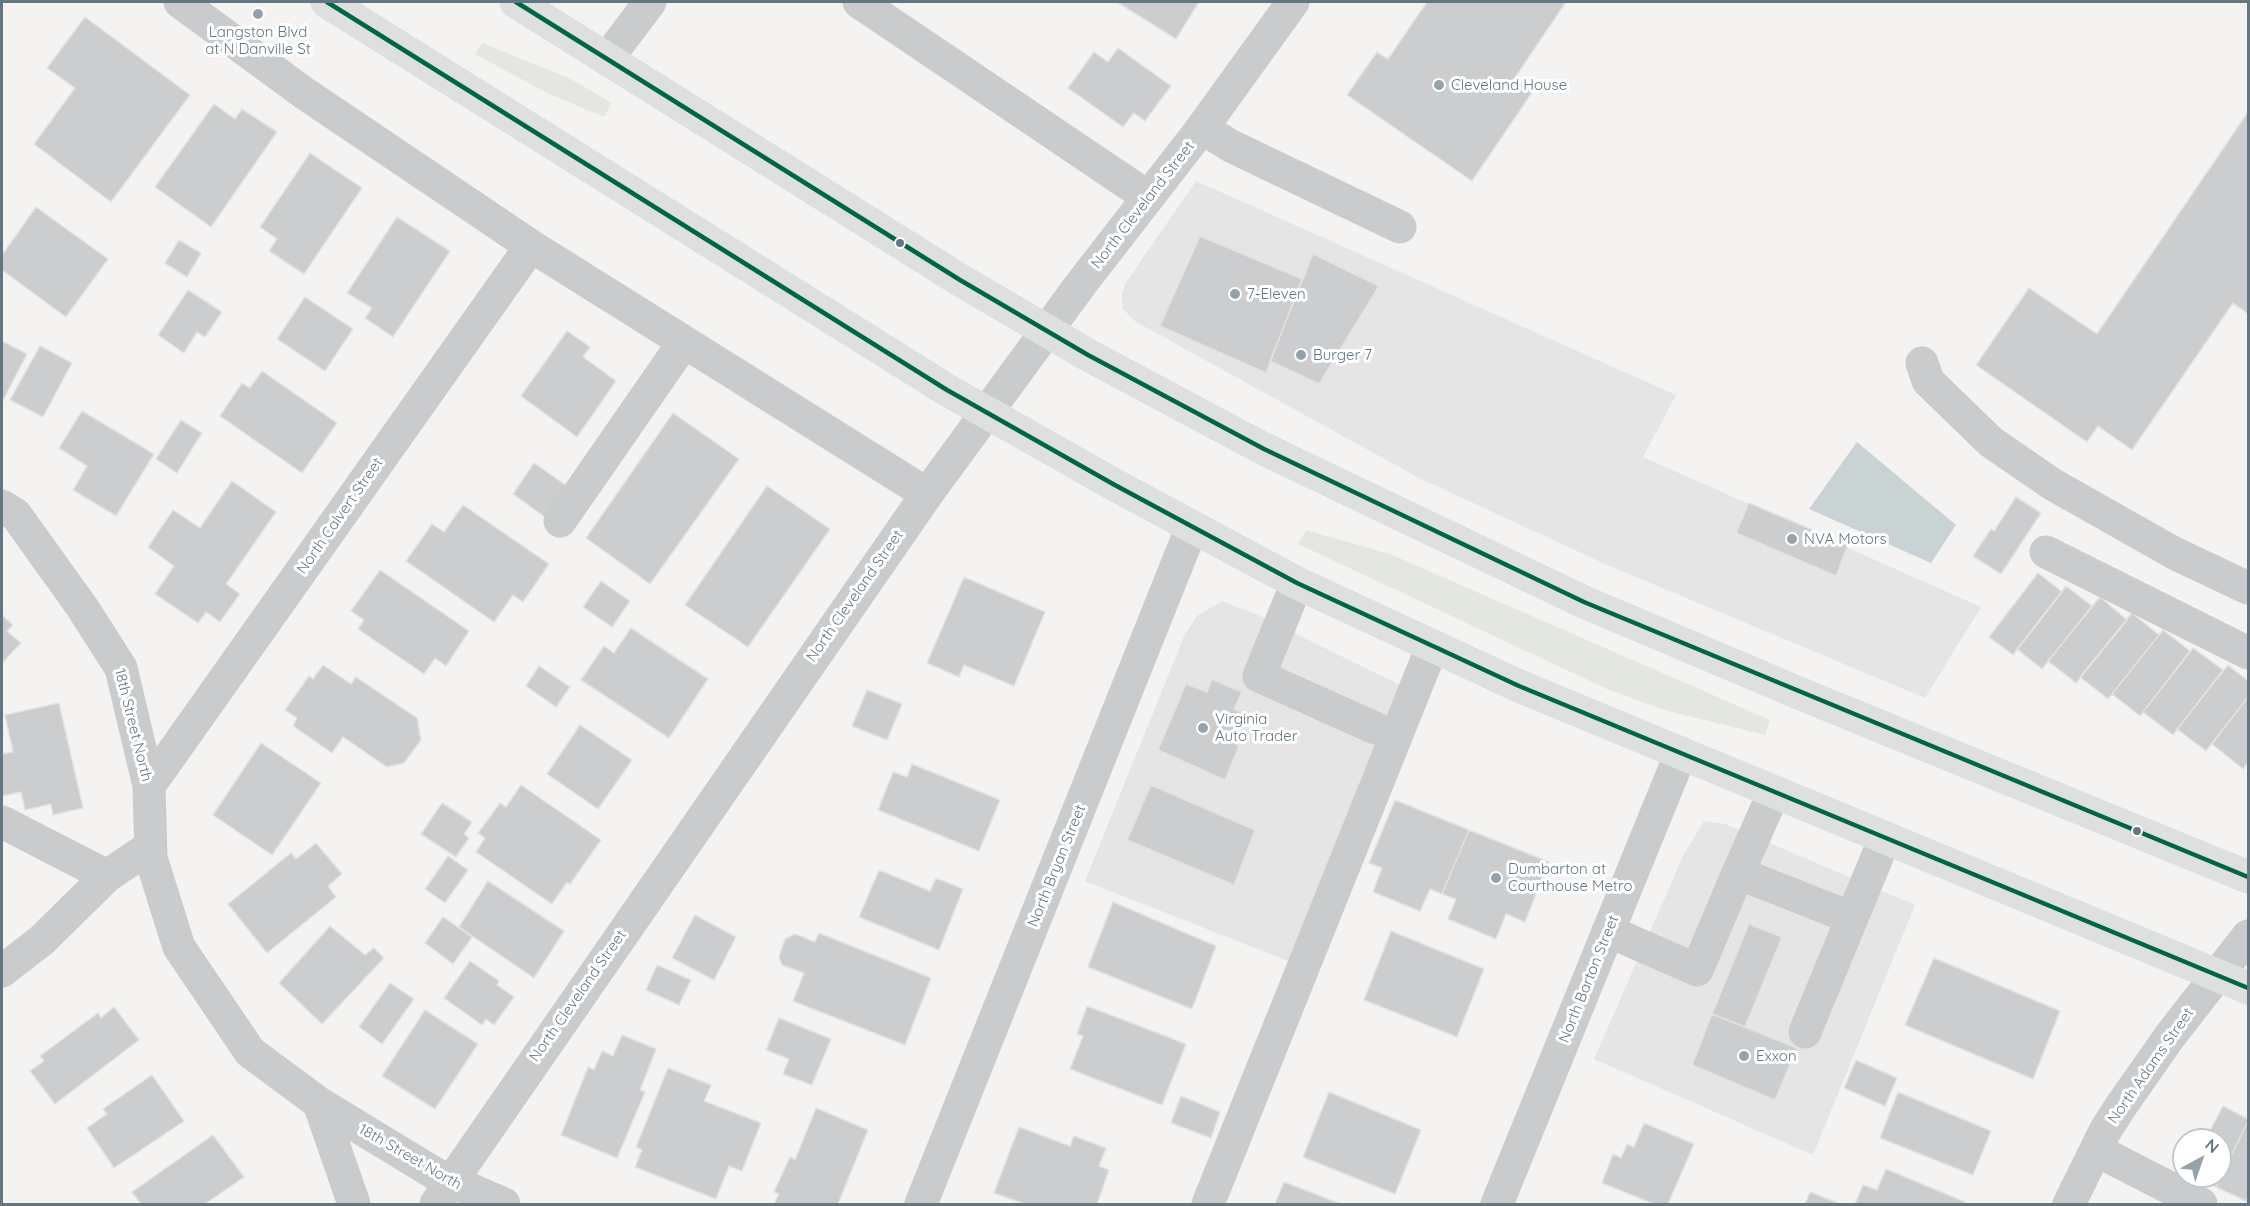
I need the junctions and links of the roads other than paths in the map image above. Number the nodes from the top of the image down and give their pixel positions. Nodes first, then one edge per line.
1 (180, 2) edge
2 (327, 2) edge
3 (516, 2) edge
4 (650, 2) edge
5 (859, 2) edge
6 (1293, 2) edge
7 (607, 58) junction
8 (1202, 128) junction
9 (1148, 197) junction
10 (1400, 227) dead end
11 (531, 246) junction
12 (1047, 331) junction
13 (684, 342) junction
14 (1922, 363) dead end
15 (987, 413) junction
16 (927, 494) junction
17 (2, 506) edge
18 (560, 521) dead end
19 (1192, 527) junction
20 (2046, 552) dead end
21 (1298, 583) junction
22 (2248, 588) edge
23 (1432, 647) junction
24 (2248, 653) edge
25 (1375, 728) dead end
26 (1681, 753) junction
27 (149, 786) junction
28 (1774, 792) junction
29 (2, 822) edge
30 (1885, 838) junction
31 (150, 847) junction
32 (1738, 873) junction
33 (107, 876) junction
34 (2248, 878) edge
35 (1852, 918) junction
36 (1608, 930) junction
37 (2248, 936) edge
38 (2, 971) edge
39 (2218, 975) junction
40 (2248, 988) edge
41 (1805, 1032) dead end
42 (319, 1103) junction
43 (2096, 1150) junction
44 (443, 1193) edge
45 (354, 1204) edge
46 (504, 1204) edge
47 (921, 1204) edge
48 (1208, 1204) edge
49 (1497, 1204) edge
50 (2069, 1204) edge
51 (2201, 1204) edge

1 - 11 street
2 - 15 main road
3 - 7 main road
4 - 7 street
5 - 9 street
6 - 8 street, North Cleveland Street
7 - 12 main road
8 - 9 street, North Cleveland Street
8 - 10 street
9 - 12 street, North Cleveland Street
11 - 13 street
11 - 27 street, North Calvert Street
12 - 15 street, North Cleveland Street
12 - 34 main road
13 - 16 street
13 - 18 street
14 - 22 street
15 - 16 street, North Cleveland Street
15 - 19 main road
16 - 44 street, North Cleveland Street
17 - 27 street, 18th Street North
19 - 21 main road
19 - 47 street, North Bryan Street
20 - 24 street
21 - 23 main road
21 - 25 street
23 - 26 main road
23 - 48 street
26 - 28 main road
26 - 36 street, North Barton Street
27 - 31 street, 18th Street North
28 - 30 main road
28 - 32 street
29 - 33 street
30 - 35 street
30 - 39 main road
31 - 33 street
31 - 42 street, 18th Street North
32 - 35 street
32 - 36 street
33 - 38 street
35 - 41 street
36 - 49 street, North Barton Street
37 - 39 street, North Adams Street
39 - 40 main road
39 - 43 street, North Adams Street
42 - 44 street, 18th Street North
42 - 45 street
43 - 50 street, North Adams Street
43 - 51 street
44 - 46 street, 18th Street North

